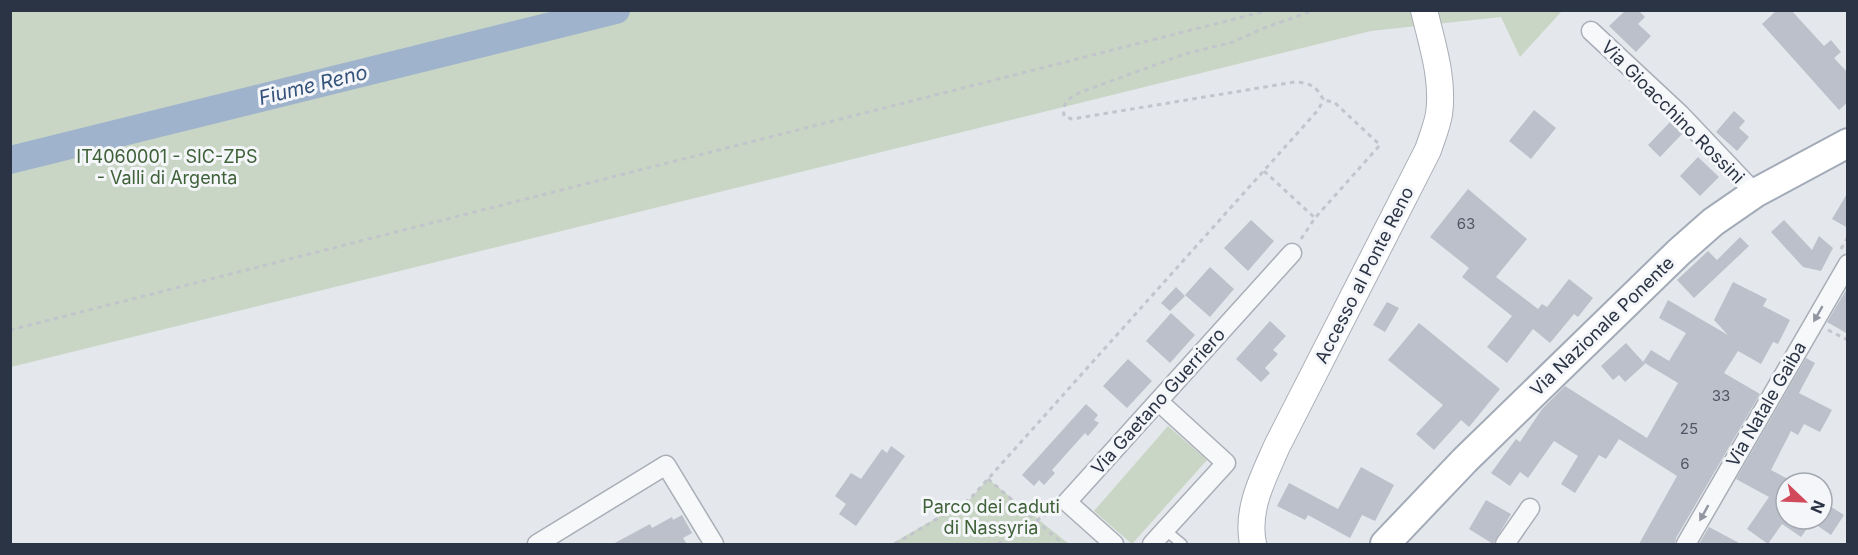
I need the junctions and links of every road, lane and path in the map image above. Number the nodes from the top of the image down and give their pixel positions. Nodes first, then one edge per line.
1 (1270, 10) edge
2 (1315, 10) edge
3 (1424, 10) edge
4 (1592, 31) dead end
5 (1323, 99) junction
6 (1848, 143) edge
7 (1264, 171) junction
8 (1755, 193) junction
9 (1316, 218) junction
10 (1292, 253) joint
11 (1848, 264) edge
12 (10, 330) edge
13 (1158, 401) junction
14 (988, 479) junction
15 (1067, 502) junction
16 (1530, 508) dead end
17 (1036, 521) junction
18 (1165, 530) junction
19 (1254, 540) edge
20 (537, 544) edge
21 (714, 544) edge
22 (895, 544) edge
23 (998, 544) edge
24 (1063, 544) edge
25 (1113, 544) edge
26 (1152, 544) edge
27 (1182, 544) edge
28 (1385, 544) edge
29 (1505, 544) edge
30 (1686, 544) edge

1 - 12 path
2 - 5 path
3 - 19 main road, Accesso al Ponte Reno
4 - 8 street, Via Gioacchino Rossini
5 - 7 path
5 - 9 path
6 - 8 main road, Via Nazionale Ponente
7 - 9 path
7 - 14 path
8 - 28 main road, Via Nazionale Ponente
9 - 10 path
10 - 13 street, Via Gaetano Guerriero
11 -> 30 street, Via Natale Gaiba
13 - 15 street, Via Gaetano Guerriero
13 - 18 street
14 - 17 path
14 - 22 path
15 - 17 path
15 - 25 street
16 - 29 street
17 - 23 path
17 - 24 path
18 - 26 street
18 - 27 lane
20 - 21 street

